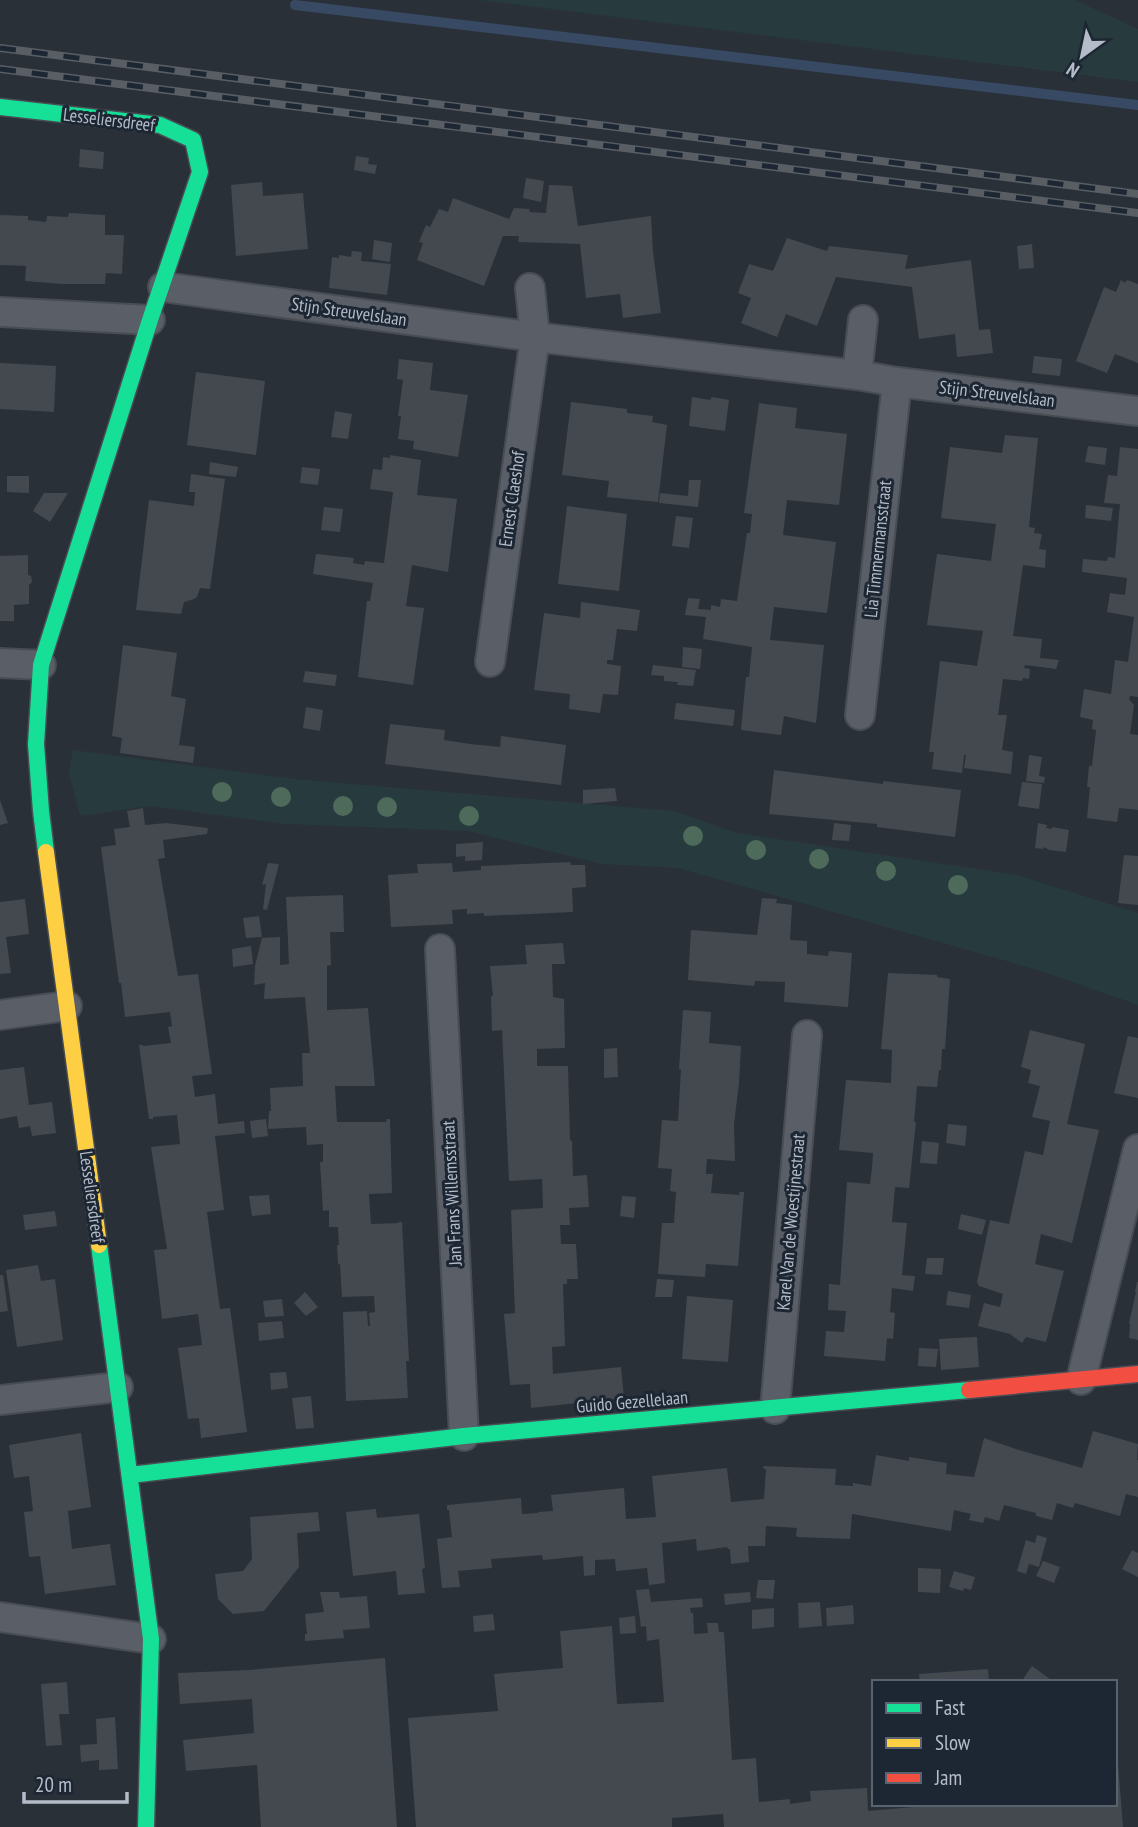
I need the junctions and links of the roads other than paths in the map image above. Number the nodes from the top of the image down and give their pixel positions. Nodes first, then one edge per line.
1 (0, 107) edge
2 (163, 287) junction
3 (530, 288) dead end
4 (0, 312) edge
5 (150, 320) junction
6 (863, 320) dead end
7 (535, 337) junction
8 (857, 375) junction
9 (897, 382) junction
10 (1138, 411) edge
11 (490, 662) dead end
12 (0, 663) edge
13 (41, 664) junction
14 (860, 715) dead end
15 (440, 949) dead end
16 (67, 1006) junction
17 (0, 1015) edge
18 (807, 1035) dead end
19 (1138, 1149) edge
20 (1138, 1374) edge
21 (1081, 1380) junction
22 (118, 1388) junction
23 (0, 1400) edge
24 (775, 1409) junction
25 (464, 1437) junction
26 (130, 1475) junction
27 (0, 1617) edge
28 (151, 1639) junction
29 (146, 1827) edge

1 - 2 street, Lesseliersdreef
2 - 5 street, Lesseliersdreef
2 - 7 street, Stijn Streuvelslaan
3 - 7 street
4 - 5 street
5 - 13 street, Lesseliersdreef
6 - 8 street
7 - 8 street, Stijn Streuvelslaan
7 - 11 street, Ernest Claeshof
8 - 9 street, Stijn Streuvelslaan
9 - 10 street, Stijn Streuvelslaan
9 - 14 street, Lia Timmermansstraat
12 - 13 street
13 - 16 street, Lesseliersdreef
15 - 25 street, Jan Frans Willemsstraat
16 - 17 street
16 - 22 street, Lesseliersdreef
18 - 24 street, Karel Van de Woestijnestraat
19 - 21 street
20 - 21 street, Guido Gezellelaan
21 - 24 street, Guido Gezellelaan
22 - 23 street
22 - 26 street, Lesseliersdreef
24 - 25 street, Guido Gezellelaan
25 - 26 street, Guido Gezellelaan
26 - 28 street, Lesseliersdreef
27 - 28 street
28 - 29 street, Lesseliersdreef

